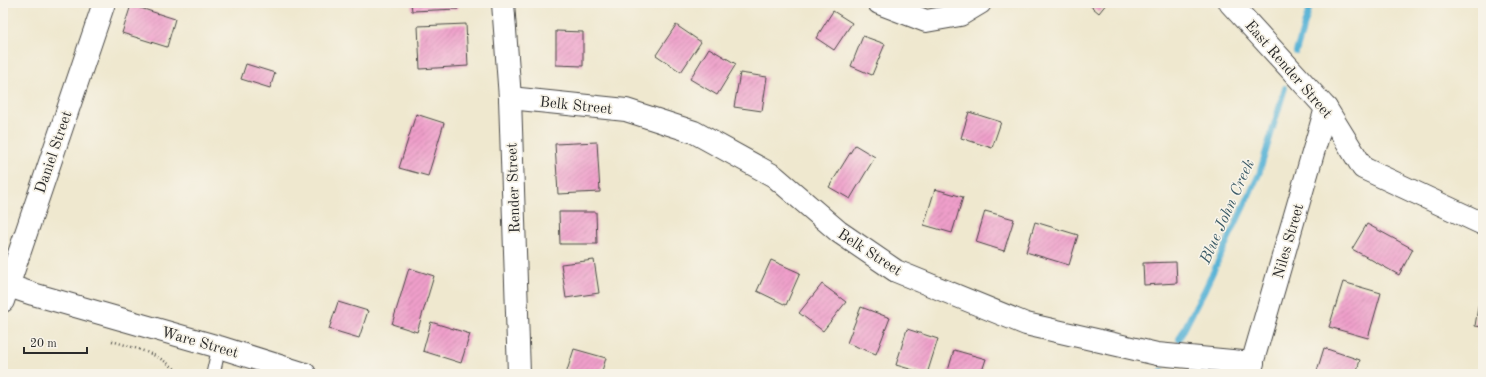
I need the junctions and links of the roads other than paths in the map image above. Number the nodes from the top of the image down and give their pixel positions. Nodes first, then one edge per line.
1 (104, 3) edge
2 (503, 3) edge
3 (879, 3) edge
4 (980, 3) edge
5 (1230, 3) edge
6 (510, 98) junction
7 (1326, 108) junction
8 (1483, 224) edge
9 (5, 290) edge
10 (219, 347) junction
11 (1251, 368) edge
12 (213, 374) edge
13 (305, 374) edge
14 (519, 374) edge

1 - 9 street, Daniel Street
2 - 6 street, Render Street
3 - 4 street
5 - 7 street, East Render Street
6 - 11 street, Belk Street
6 - 14 street, Render Street
7 - 8 street, East Render Street
7 - 11 street, Niles Street
9 - 10 street, Ware Street
10 - 12 lane
10 - 13 street, Ware Street

